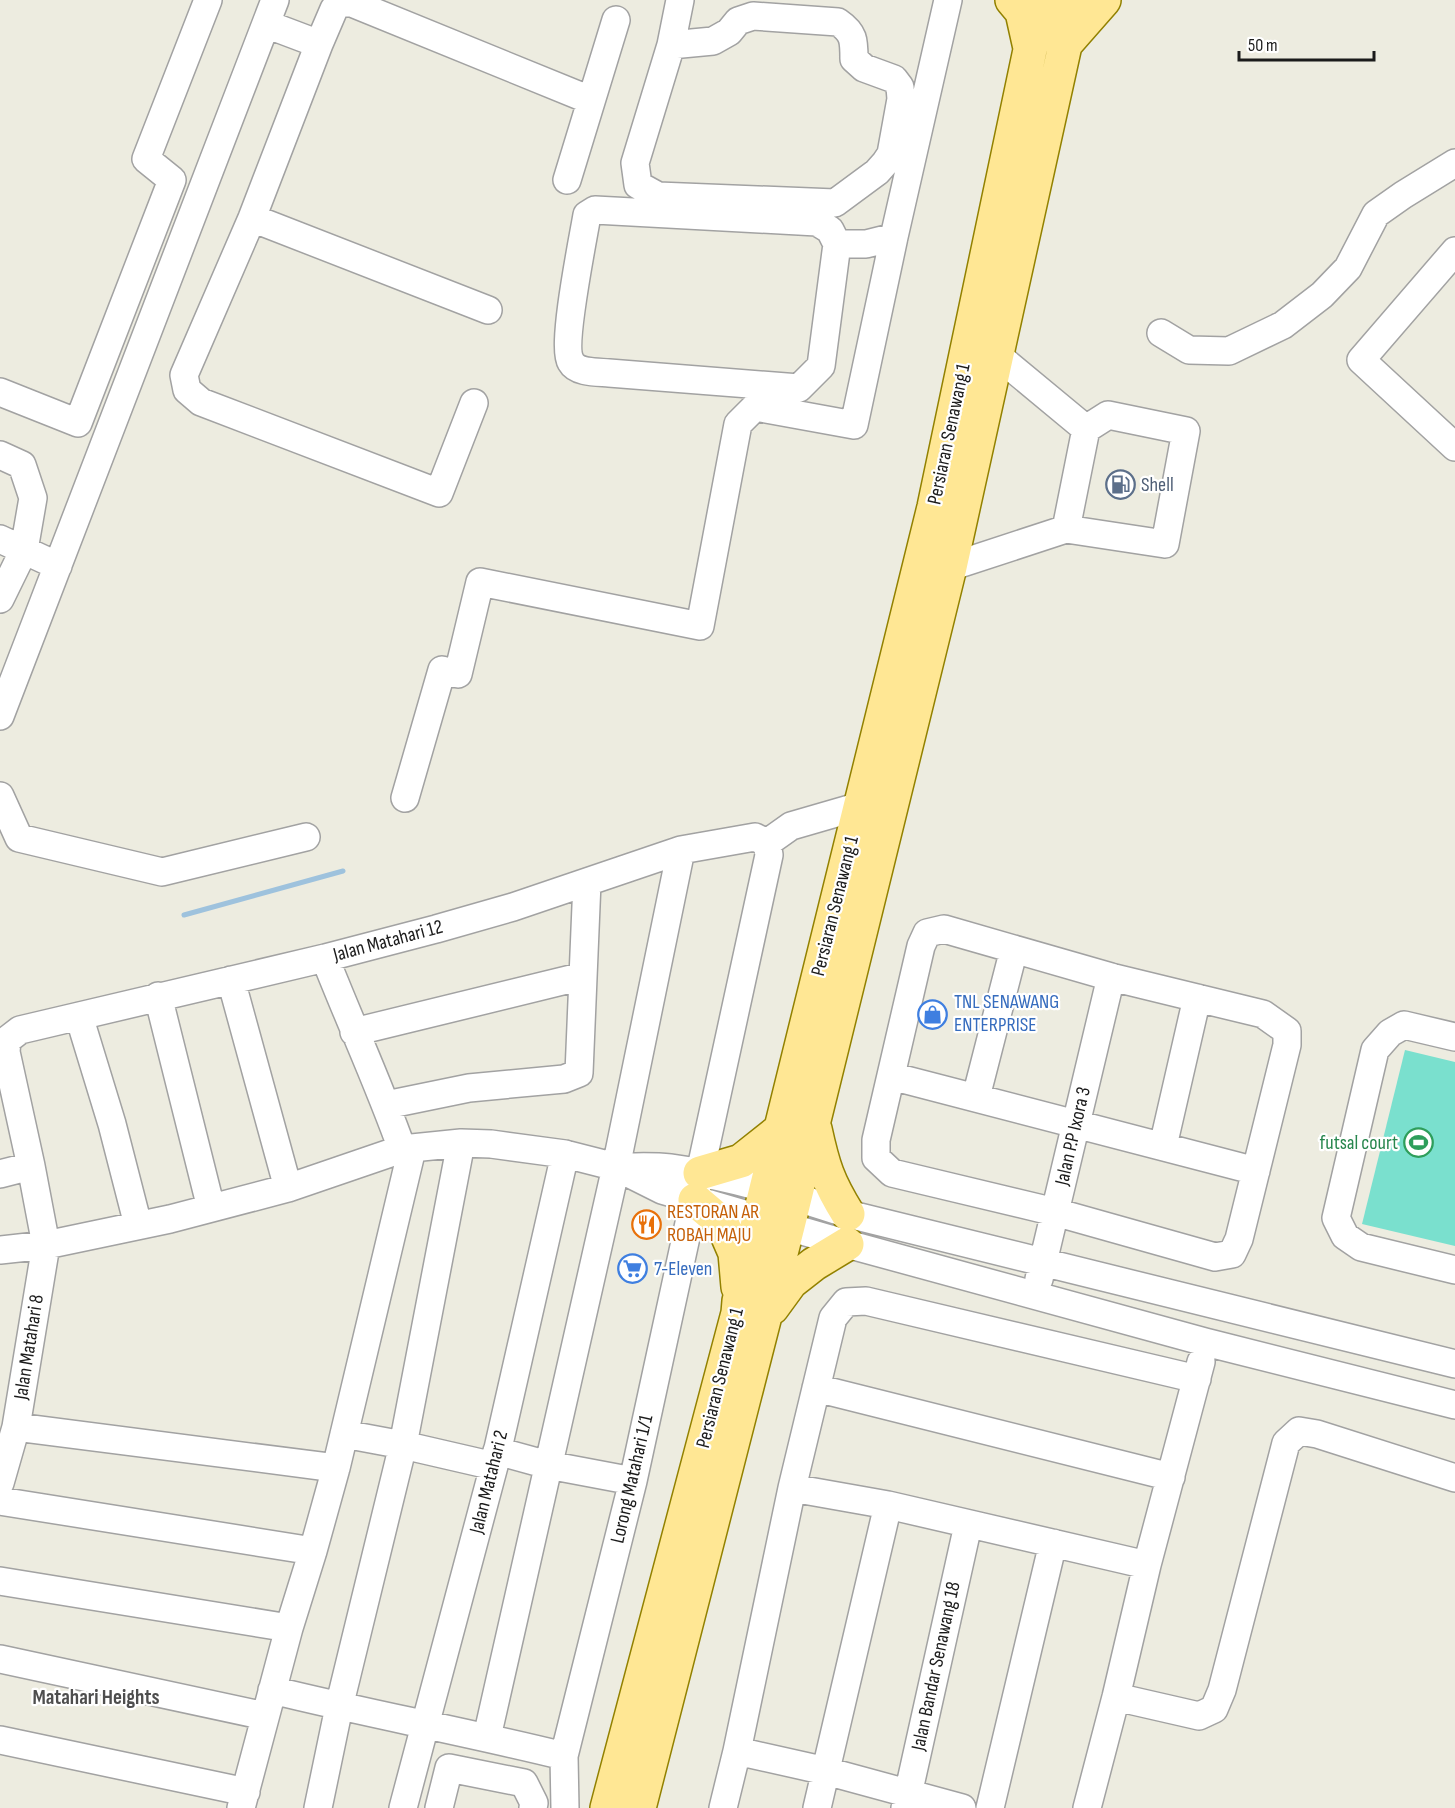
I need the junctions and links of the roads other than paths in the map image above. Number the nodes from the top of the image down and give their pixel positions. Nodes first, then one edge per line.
1 (208, 0) edge
2 (680, 0) edge
3 (948, 0) edge
4 (1012, 0) edge
5 (1043, 0) edge
6 (1075, 0) edge
7 (1104, 0) edge
8 (271, 12) edge
9 (616, 20) dead end
10 (320, 44) junction
11 (1065, 44) junction
12 (670, 45) junction
13 (1030, 50) junction
14 (591, 100) junction
15 (1455, 163) edge
16 (567, 180) dead end
17 (252, 218) junction
18 (894, 237) junction
19 (837, 244) junction
20 (1455, 250) edge
21 (488, 310) dead end
22 (1161, 333) dead end
23 (998, 356) junction
24 (0, 392) edge
25 (474, 403) dead end
26 (1086, 429) junction
27 (1455, 447) edge
28 (0, 455) edge
29 (1066, 529) junction
30 (12, 544) edge
31 (58, 566) junction
32 (950, 567) junction
33 (0, 599) edge
34 (0, 716) edge
35 (0, 796) edge
36 (405, 798) dead end
37 (860, 806) junction
38 (306, 837) dead end
39 (767, 843) junction
40 (681, 850) junction
41 (587, 882) junction
42 (1014, 949) junction
43 (326, 958) junction
44 (583, 976) junction
45 (1111, 977) junction
46 (231, 980) junction
47 (158, 996) junction
48 (1197, 998) junction
49 (79, 1016) junction
50 (354, 1032) junction
51 (1455, 1037) edge
52 (891, 1076) junction
53 (976, 1097) junction
54 (386, 1105) junction
55 (814, 1121) junction
56 (1076, 1124) junction
57 (780, 1130) junction
58 (461, 1143) junction
59 (1163, 1146) junction
60 (407, 1149) junction
61 (565, 1154) junction
62 (31, 1166) junction
63 (616, 1167) junction
64 (1256, 1171) junction
65 (0, 1174) edge
66 (697, 1187) junction
67 (288, 1188) junction
68 (777, 1207) junction
69 (211, 1208) junction
70 (1055, 1212) junction
71 (138, 1226) junction
72 (848, 1229) junction
73 (46, 1245) junction
74 (0, 1250) edge
75 (1043, 1263) junction
76 (1455, 1270) edge
77 (1035, 1295) junction
78 (752, 1309) junction
79 (1205, 1342) junction
80 (1455, 1364) edge
81 (1197, 1379) junction
82 (816, 1388) junction
83 (1455, 1405) edge
84 (16, 1427) junction
85 (345, 1434) junction
86 (403, 1445) junction
87 (496, 1459) junction
88 (548, 1465) junction
89 (336, 1468) junction
90 (1171, 1477) junction
91 (1455, 1478) edge
92 (633, 1481) junction
93 (0, 1483) edge
94 (792, 1488) junction
95 (0, 1501) edge
96 (888, 1505) junction
97 (968, 1525) junction
98 (1053, 1543) junction
99 (313, 1551) junction
100 (1147, 1565) junction
101 (0, 1581) edge
102 (289, 1628) junction
103 (0, 1659) edge
104 (272, 1690) junction
105 (1116, 1697) junction
106 (339, 1707) junction
107 (265, 1716) junction
108 (425, 1725) junction
109 (487, 1737) junction
110 (0, 1740) edge
111 (737, 1751) junction
112 (564, 1756) junction
113 (826, 1771) junction
114 (244, 1800) edge
115 (907, 1801) edge
116 (612, 1806) edge
117 (318, 1808) edge
118 (403, 1808) edge
119 (439, 1808) edge
120 (532, 1808) edge
121 (565, 1808) edge
122 (723, 1808) edge
123 (818, 1808) edge
124 (962, 1808) edge
125 (990, 1808) edge
126 (1087, 1808) edge

1 - 24 street
2 - 12 street
3 - 18 street
4 - 13 main road
5 - 13 main road, Persiaran Senawang 1
6 - 11 main road, Persiaran Senawang 1
7 - 11 main road
8 - 10 street
8 - 31 street
9 - 14 street
10 - 14 street
10 - 17 street
11 - 23 main road, Persiaran Senawang 1
12 - 12 street
13 - 37 main road, Persiaran Senawang 1
14 - 16 street
15 - 22 street
17 - 21 street
17 - 25 street
18 - 19 street
18 - 36 street
19 - 19 street
20 - 27 street
23 - 26 street
23 - 32 main road, Persiaran Senawang 1
26 - 29 street
26 - 29 street
28 - 30 street
29 - 32 street
30 - 31 street
30 - 33 street
31 - 34 street
32 - 55 main road, Persiaran Senawang 1
35 - 38 street
37 - 39 street
37 - 57 main road, Persiaran Senawang 1
39 - 40 street, Jalan Matahari 12
39 - 66 street, Lorong Matahari 1/1
40 - 41 street, Jalan Matahari 12
40 - 63 street
41 - 43 street, Jalan Matahari 12
41 - 44 street
42 - 45 street
42 - 52 street
42 - 53 street
43 - 46 street, Jalan Matahari 12
43 - 50 street
44 - 50 street
44 - 54 street
45 - 48 street
45 - 56 street, Jalan P.P Ixora 3
46 - 47 street, Jalan Matahari 12
46 - 67 street
47 - 49 street, Jalan Matahari 12
47 - 69 street
48 - 59 street
48 - 64 street
49 - 62 street, Jalan Matahari 12
49 - 71 street
50 - 54 street
51 - 76 street
52 - 53 street
52 - 70 street
53 - 56 street
54 - 60 street
55 - 68 main road, Persiaran Senawang 1
55 - 72 main road
56 - 59 street
56 - 70 street, Jalan P.P Ixora 3
57 - 66 main road
57 - 68 main road, Persiaran Senawang 1
58 - 60 street
58 - 61 street
58 - 86 street
59 - 64 street
60 - 67 street
60 - 85 street
61 - 63 street
61 - 87 street, Jalan Matahari 2
62 - 65 street
62 - 73 street
63 - 66 street
63 - 88 street
64 - 70 street
66 - 68 street
66 - 78 main road
66 - 92 street, Lorong Matahari 1/1
67 - 69 street
68 - 72 street
68 - 78 main road, Persiaran Senawang 1
69 - 71 street
70 - 75 street, Jalan P.P Ixora 3
71 - 73 street
72 - 75 street
72 - 77 street
72 - 78 main road
73 - 74 street
73 - 84 street, Jalan Matahari 8
75 - 77 street, Jalan P.P Ixora 3
75 - 80 street
77 - 79 street
78 - 116 main road, Persiaran Senawang 1
79 - 81 street
79 - 83 street
81 - 82 street
81 - 90 street
82 - 90 street
82 - 94 street
84 - 89 street
84 - 93 street, Jalan Matahari 8
85 - 86 street
85 - 89 street
86 - 87 street
86 - 106 street
87 - 88 street
87 - 108 street, Jalan Matahari 2
88 - 92 street
88 - 109 street
89 - 99 street
90 - 100 street
91 - 105 street
92 - 112 street, Lorong Matahari 1/1
94 - 96 street
94 - 111 street
95 - 99 street
96 - 97 street
96 - 113 street
97 - 98 street
97 - 115 street, Jalan Bandar Senawang 18
98 - 100 street
98 - 125 street
99 - 102 street
100 - 105 street
101 - 102 street
102 - 104 street
103 - 107 street
104 - 106 street
104 - 107 street
105 - 126 street
106 - 108 street
106 - 117 street
107 - 114 street
108 - 109 street
108 - 118 street, Jalan Matahari 2
109 - 112 street
110 - 114 street
111 - 113 street
111 - 122 street
112 - 121 street, Lorong Matahari 1/1
113 - 115 street
113 - 123 street
115 - 124 street
119 - 120 street

